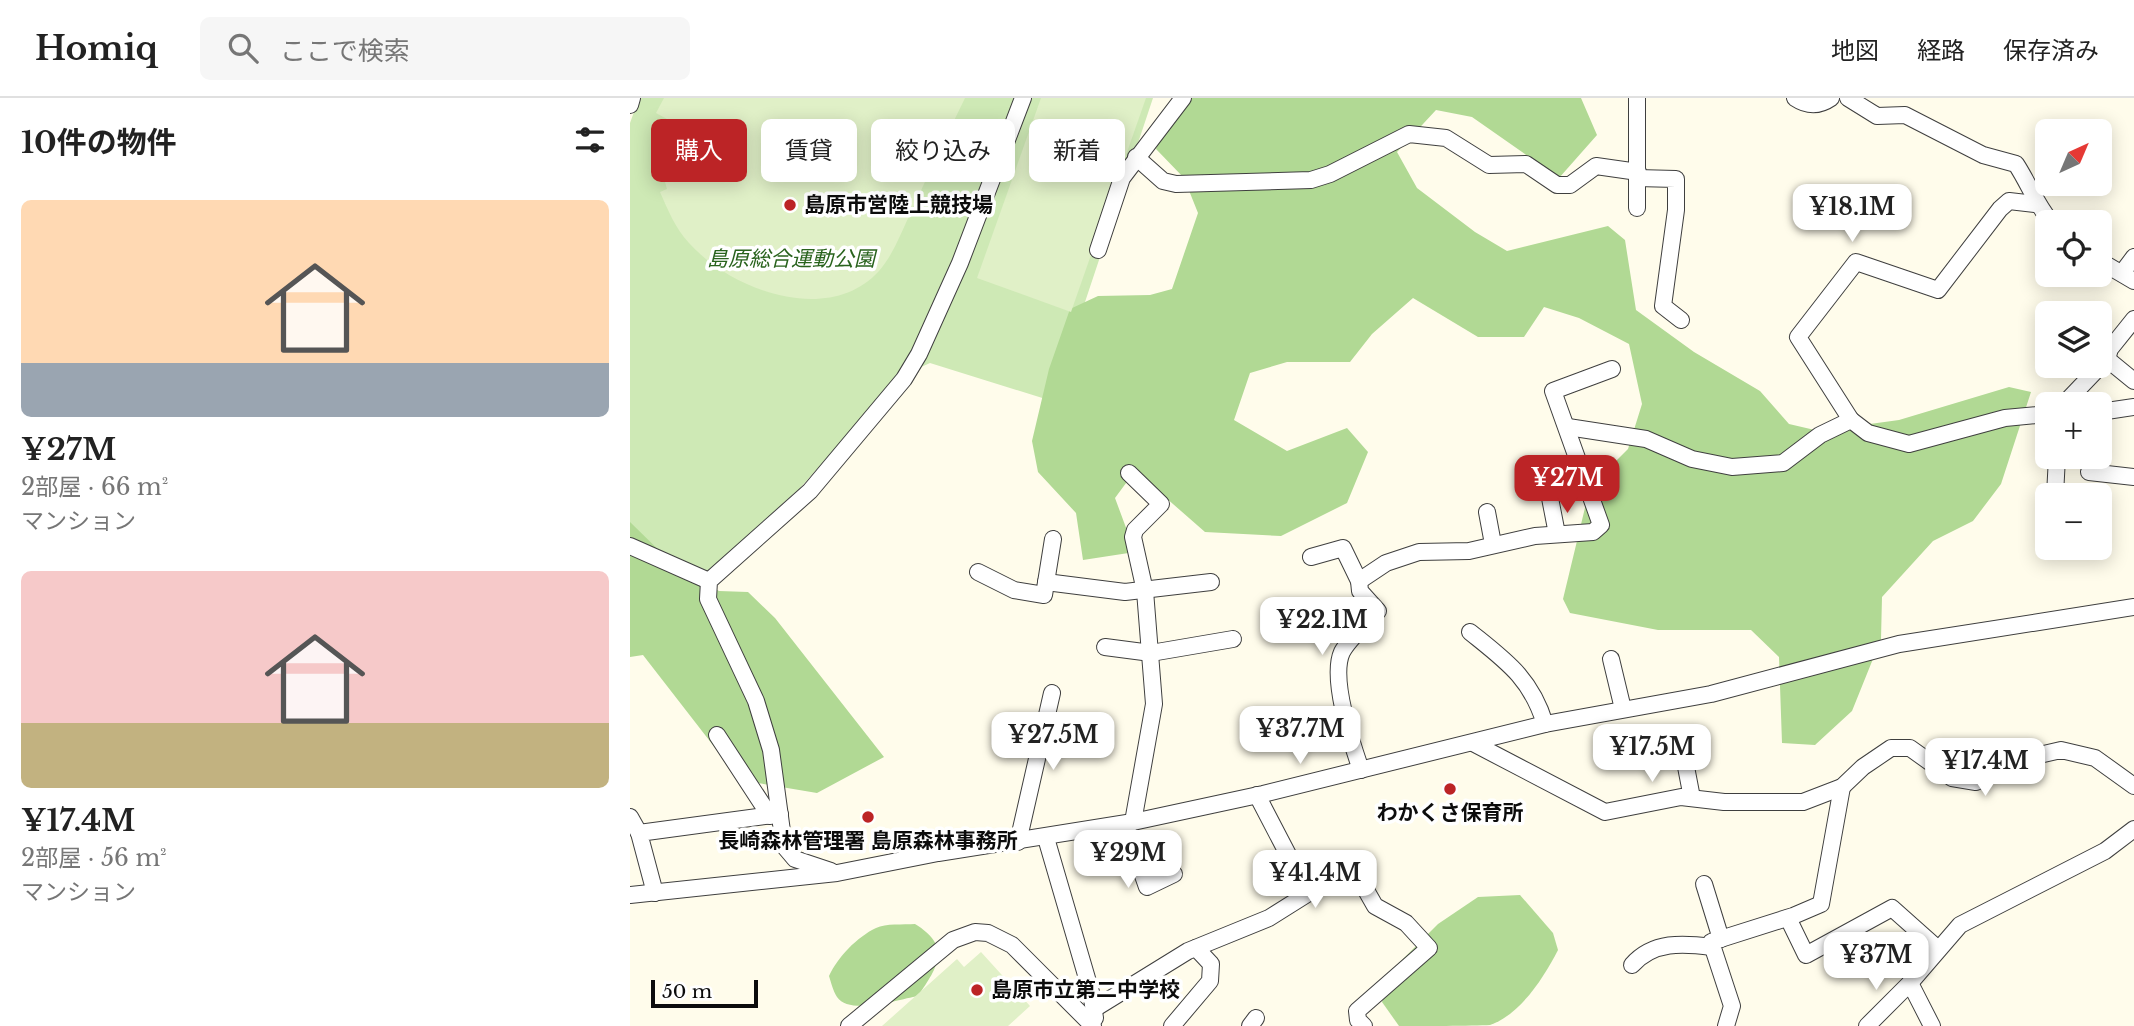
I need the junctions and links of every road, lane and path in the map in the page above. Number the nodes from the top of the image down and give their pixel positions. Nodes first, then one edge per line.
1 (632, 98) edge
2 (1023, 98) edge
3 (1183, 98) edge
4 (1637, 98) edge
5 (1794, 98) edge
6 (1831, 98) edge
7 (1848, 98) edge
8 (630, 105) edge
9 (1136, 158) junction
10 (1638, 175) junction
11 (2035, 204) junction
12 (1637, 208) dead end
13 (2040, 210) edge
14 (1098, 250) dead end
15 (2134, 257) edge
16 (2112, 268) edge
17 (2128, 277) edge
18 (2134, 319) edge
19 (1681, 320) dead end
20 (2112, 346) edge
21 (2112, 362) edge
22 (1612, 369) dead end
23 (2089, 378) edge
24 (2134, 381) edge
25 (2076, 392) edge
26 (2134, 407) edge
27 (2112, 410) edge
28 (2035, 415) edge
29 (1851, 421) junction
30 (1567, 426) junction
31 (2089, 472) dead end
32 (1129, 473) dead end
33 (2134, 477) edge
34 (1550, 498) dead end
35 (1487, 512) dead end
36 (1557, 534) junction
37 (1053, 539) dead end
38 (1493, 544) junction
39 (630, 546) edge
40 (1311, 557) dead end
41 (978, 572) dead end
42 (709, 581) junction
43 (1359, 581) junction
44 (1046, 582) junction
45 (1211, 582) dead end
46 (1145, 591) junction
47 (2134, 607) edge
48 (1470, 632) dead end
49 (1233, 639) dead end
50 (1105, 647) dead end
51 (1151, 653) junction
52 (1611, 659) dead end
53 (1052, 693) dead end
54 (1623, 709) junction
55 (1545, 724) junction
56 (717, 735) dead end
57 (1474, 743) junction
58 (1682, 746) dead end
59 (1361, 770) junction
60 (2134, 786) edge
61 (1842, 787) junction
62 (1257, 795) junction
63 (1692, 798) junction
64 (775, 815) junction
65 (630, 817) edge
66 (1129, 823) junction
67 (2134, 828) edge
68 (639, 834) junction
69 (1046, 838) junction
70 (1018, 842) junction
71 (837, 873) junction
72 (1174, 874) dead end
73 (1704, 884) dead end
74 (655, 893) junction
75 (1308, 893) junction
76 (630, 895) edge
77 (1788, 918) junction
78 (1717, 943) junction
79 (1196, 948) junction
80 (1938, 949) junction
81 (1632, 965) dead end
82 (1910, 983) junction
83 (1094, 1009) junction
84 (849, 1026) edge
85 (1095, 1026) edge
86 (1172, 1026) edge
87 (1363, 1026) edge
88 (1726, 1026) edge
89 (1867, 1026) edge
90 (1933, 1026) edge

1 - 8 street
2 - 42 street
3 - 9 street
4 - 10 street
5 - 6 street
7 - 11 street
9 - 10 street
9 - 14 street
10 - 12 street
10 - 19 street
11 - 13 street
11 - 29 street
15 - 17 street
16 - 17 street
18 - 20 street
21 - 24 street
22 - 30 street
23 - 25 street
26 - 27 street
28 - 29 street
29 - 30 street
30 - 36 street
31 - 33 street
32 - 46 street
34 - 36 street
35 - 38 street
36 - 38 street
37 - 44 street
38 - 43 street
39 - 42 street
40 - 43 street
41 - 44 street
42 - 64 street
43 - 59 street
44 - 46 street
45 - 46 street
46 - 51 street
47 - 54 street
48 - 55 street
49 - 51 street
50 - 51 street
51 - 66 street
52 - 54 street
53 - 70 street
54 - 55 street
55 - 57 street
56 - 64 street
57 - 59 street
57 - 63 street
58 - 63 street
59 - 62 street
60 - 61 street
61 - 63 street
61 - 77 street
62 - 66 street
62 - 75 street
64 - 68 street
64 - 71 street
65 - 68 street
66 - 69 street
66 - 72 street
67 - 80 street
68 - 74 street
69 - 70 street
69 - 83 street
70 - 71 street
71 - 74 street
73 - 78 street
74 - 76 street
75 - 79 street
75 - 87 street
77 - 78 street
77 - 80 street
78 - 81 street
78 - 88 street
79 - 83 street
79 - 86 street
80 - 82 street
82 - 89 street
82 - 90 street
83 - 85 street
84 - 85 street

